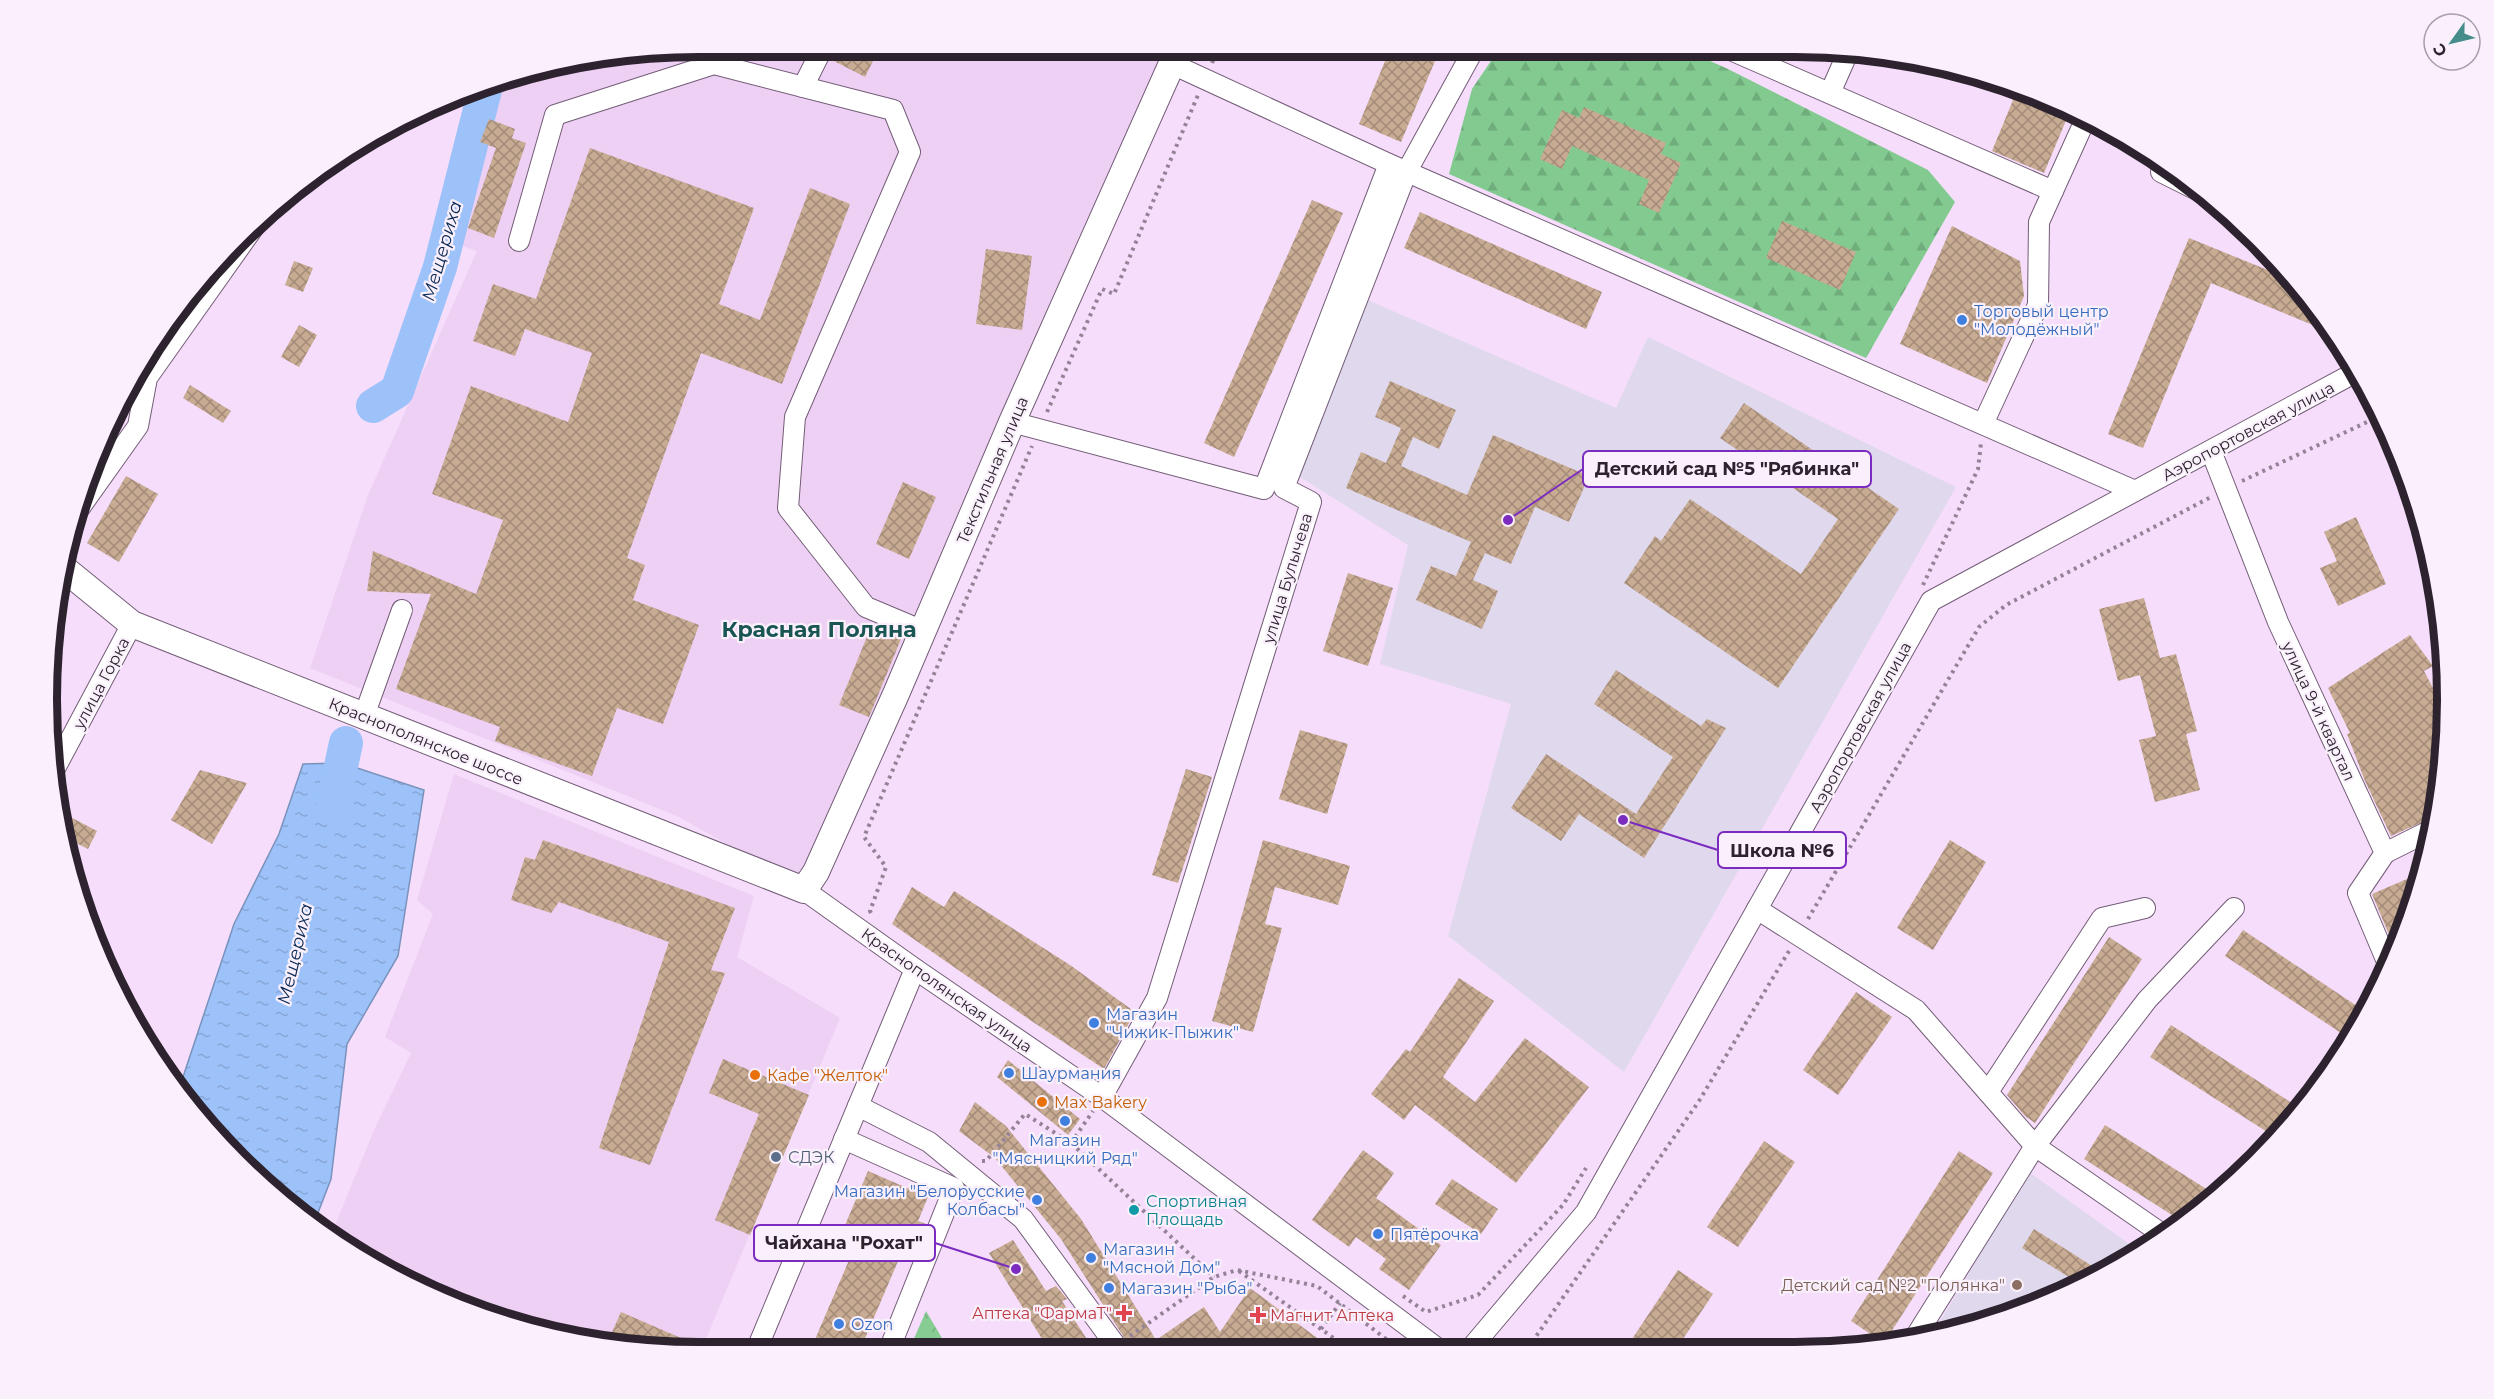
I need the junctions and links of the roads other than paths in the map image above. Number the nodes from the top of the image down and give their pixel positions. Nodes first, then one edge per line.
1 (818, 57) edge
2 (1175, 57) edge
3 (1469, 57) edge
4 (1747, 57) edge
5 (1845, 59) edge
6 (803, 87) junction
7 (1830, 93) junction
8 (2083, 125) edge
9 (1398, 168) junction
10 (2053, 191) junction
11 (519, 241) dead end
12 (229, 262) edge
13 (2349, 376) edge
14 (1012, 422) junction
15 (1983, 424) junction
16 (2211, 451) junction
17 (92, 491) edge
18 (2135, 491) junction
19 (69, 573) edge
20 (402, 610) dead end
21 (132, 624) junction
22 (923, 631) junction
23 (364, 716) junction
24 (60, 760) edge
25 (2423, 834) edge
26 (2385, 853) junction
27 (804, 890) junction
28 (2145, 908) dead end
29 (2234, 908) dead end
30 (1757, 909) junction
31 (2384, 954) edge
32 (915, 969) junction
33 (1988, 1092) junction
34 (1102, 1097) junction
35 (858, 1106) junction
36 (844, 1139) junction
37 (2035, 1146) junction
38 (2156, 1230) edge
39 (1920, 1330) edge
40 (760, 1342) edge
41 (892, 1342) edge
42 (1114, 1342) edge
43 (1429, 1342) edge
44 (1476, 1342) edge

1 - 6 street
2 - 9 street
2 - 14 main road, Текстильная улица
3 - 9 street, улица Булычева
4 - 7 street
5 - 7 street
6 - 11 street
6 - 22 street
7 - 10 street
8 - 10 street
9 - 14 street
9 - 15 street
9 - 34 street, улица Булычева
10 - 15 street
12 - 17 street
13 - 16 street, Аэропортовская улица
14 - 22 main road, Текстильная улица
15 - 18 street
16 - 18 street, Аэропортовская улица
16 - 26 street, улица 9-й квартал
18 - 30 street, Аэропортовская улица
19 - 21 main road, Краснополянское шоссе
20 - 23 street
21 - 23 main road, Краснополянское шоссе
21 - 24 street, улица Горка
22 - 27 main road, Текстильная улица
23 - 27 main road, Краснополянское шоссе
25 - 26 street
26 - 31 street
27 - 32 street, Краснополянская улица
28 - 33 street
29 - 37 street
30 - 33 street
30 - 44 street, Аэропортовская улица
32 - 34 street, Краснополянская улица
32 - 35 street
33 - 37 street
34 - 43 street, Краснополянская улица
35 - 36 street
35 - 42 street
36 - 40 street
36 - 41 street
37 - 38 street
37 - 39 street

